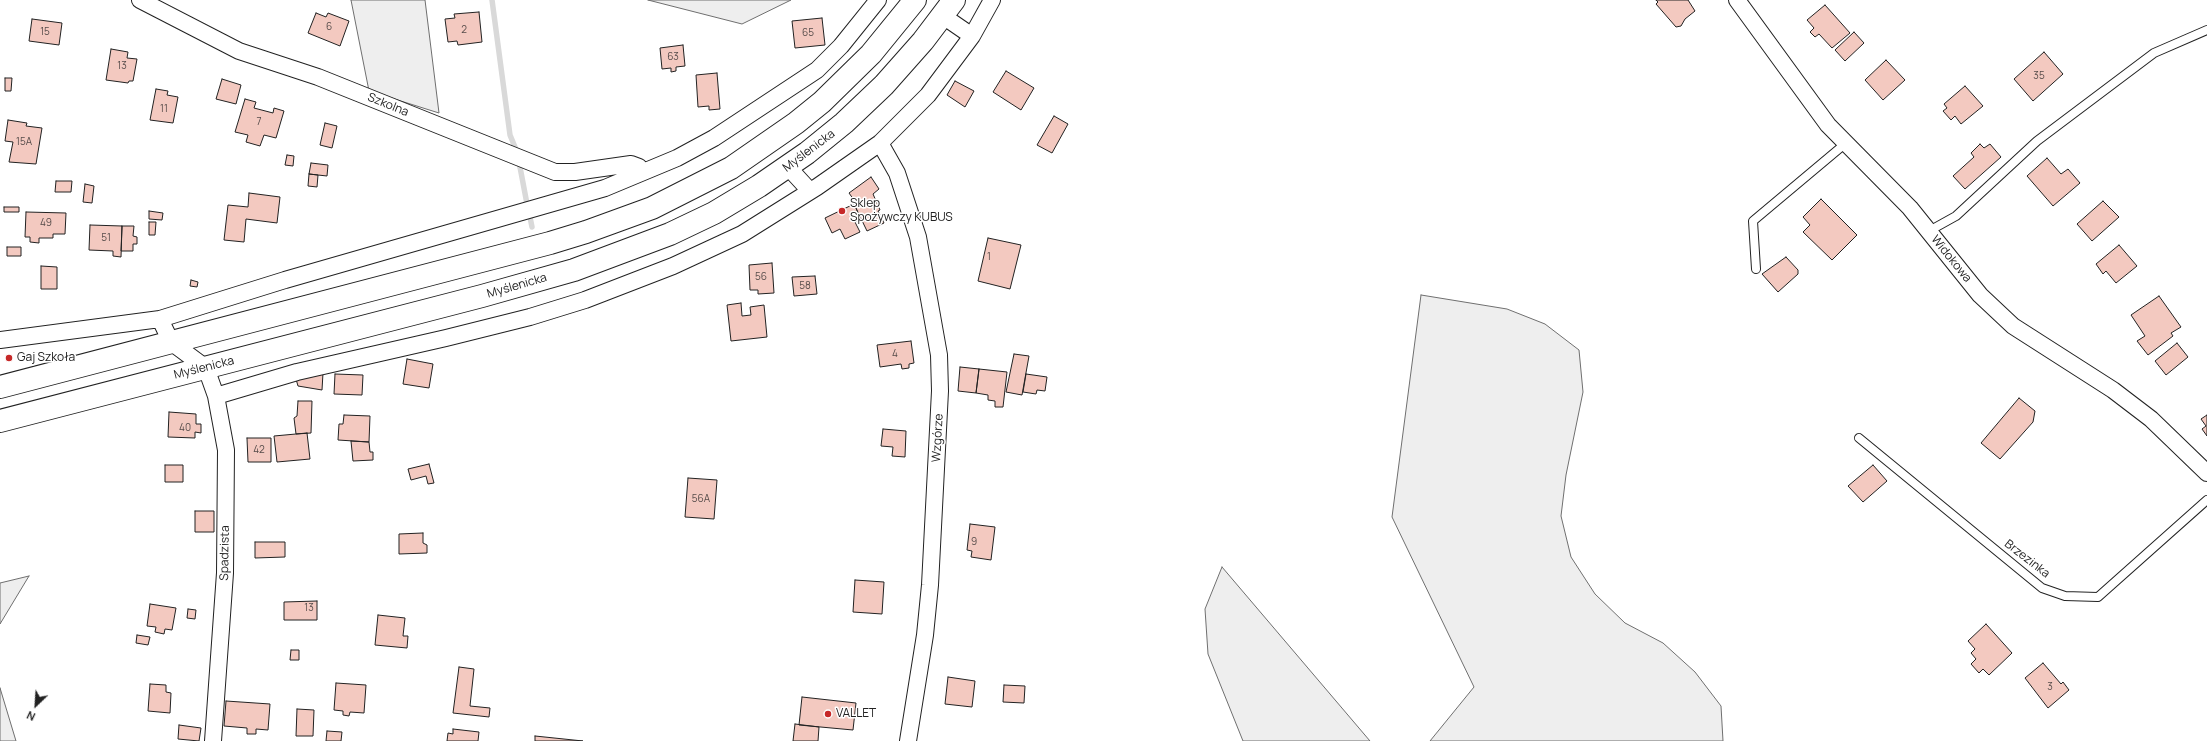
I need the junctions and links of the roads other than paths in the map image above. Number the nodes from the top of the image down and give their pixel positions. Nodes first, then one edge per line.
1 (140, 0) edge
2 (878, 0) edge
3 (915, 0) edge
4 (992, 0) edge
5 (1737, 0) edge
6 (949, 8) edge
7 (2207, 30) edge
8 (972, 36) junction
9 (880, 143) junction
10 (1846, 143) junction
11 (788, 167) junction
12 (643, 172) junction
13 (810, 191) junction
14 (1929, 231) junction
15 (1756, 269) dead end
16 (160, 319) junction
17 (0, 340) edge
18 (171, 342) junction
19 (206, 368) junction
20 (0, 387) edge
21 (216, 396) junction
22 (0, 421) edge
23 (1859, 438) dead end
24 (2207, 473) edge
25 (2207, 500) edge
26 (213, 741) edge
27 (908, 741) edge

1 - 12 street, Szkolna
2 - 12 street
3 - 18 highway
4 - 8 street
5 - 10 street, Widokowa
6 - 8 street
6 - 11 highway, Myślenicka
7 - 14 lane
8 - 9 street
9 - 13 street
9 - 27 street, Wzgórze
10 - 14 street, Widokowa
10 - 15 lane
11 - 13 street
11 - 19 highway, Myślenicka
12 - 16 street
13 - 21 street
14 - 24 street, Widokowa
16 - 17 street
16 - 18 street
18 - 19 street
18 - 20 highway
19 - 21 street, Spadzista
19 - 22 highway, Myślenicka
21 - 26 street, Spadzista
23 - 25 lane, Brzezinka

